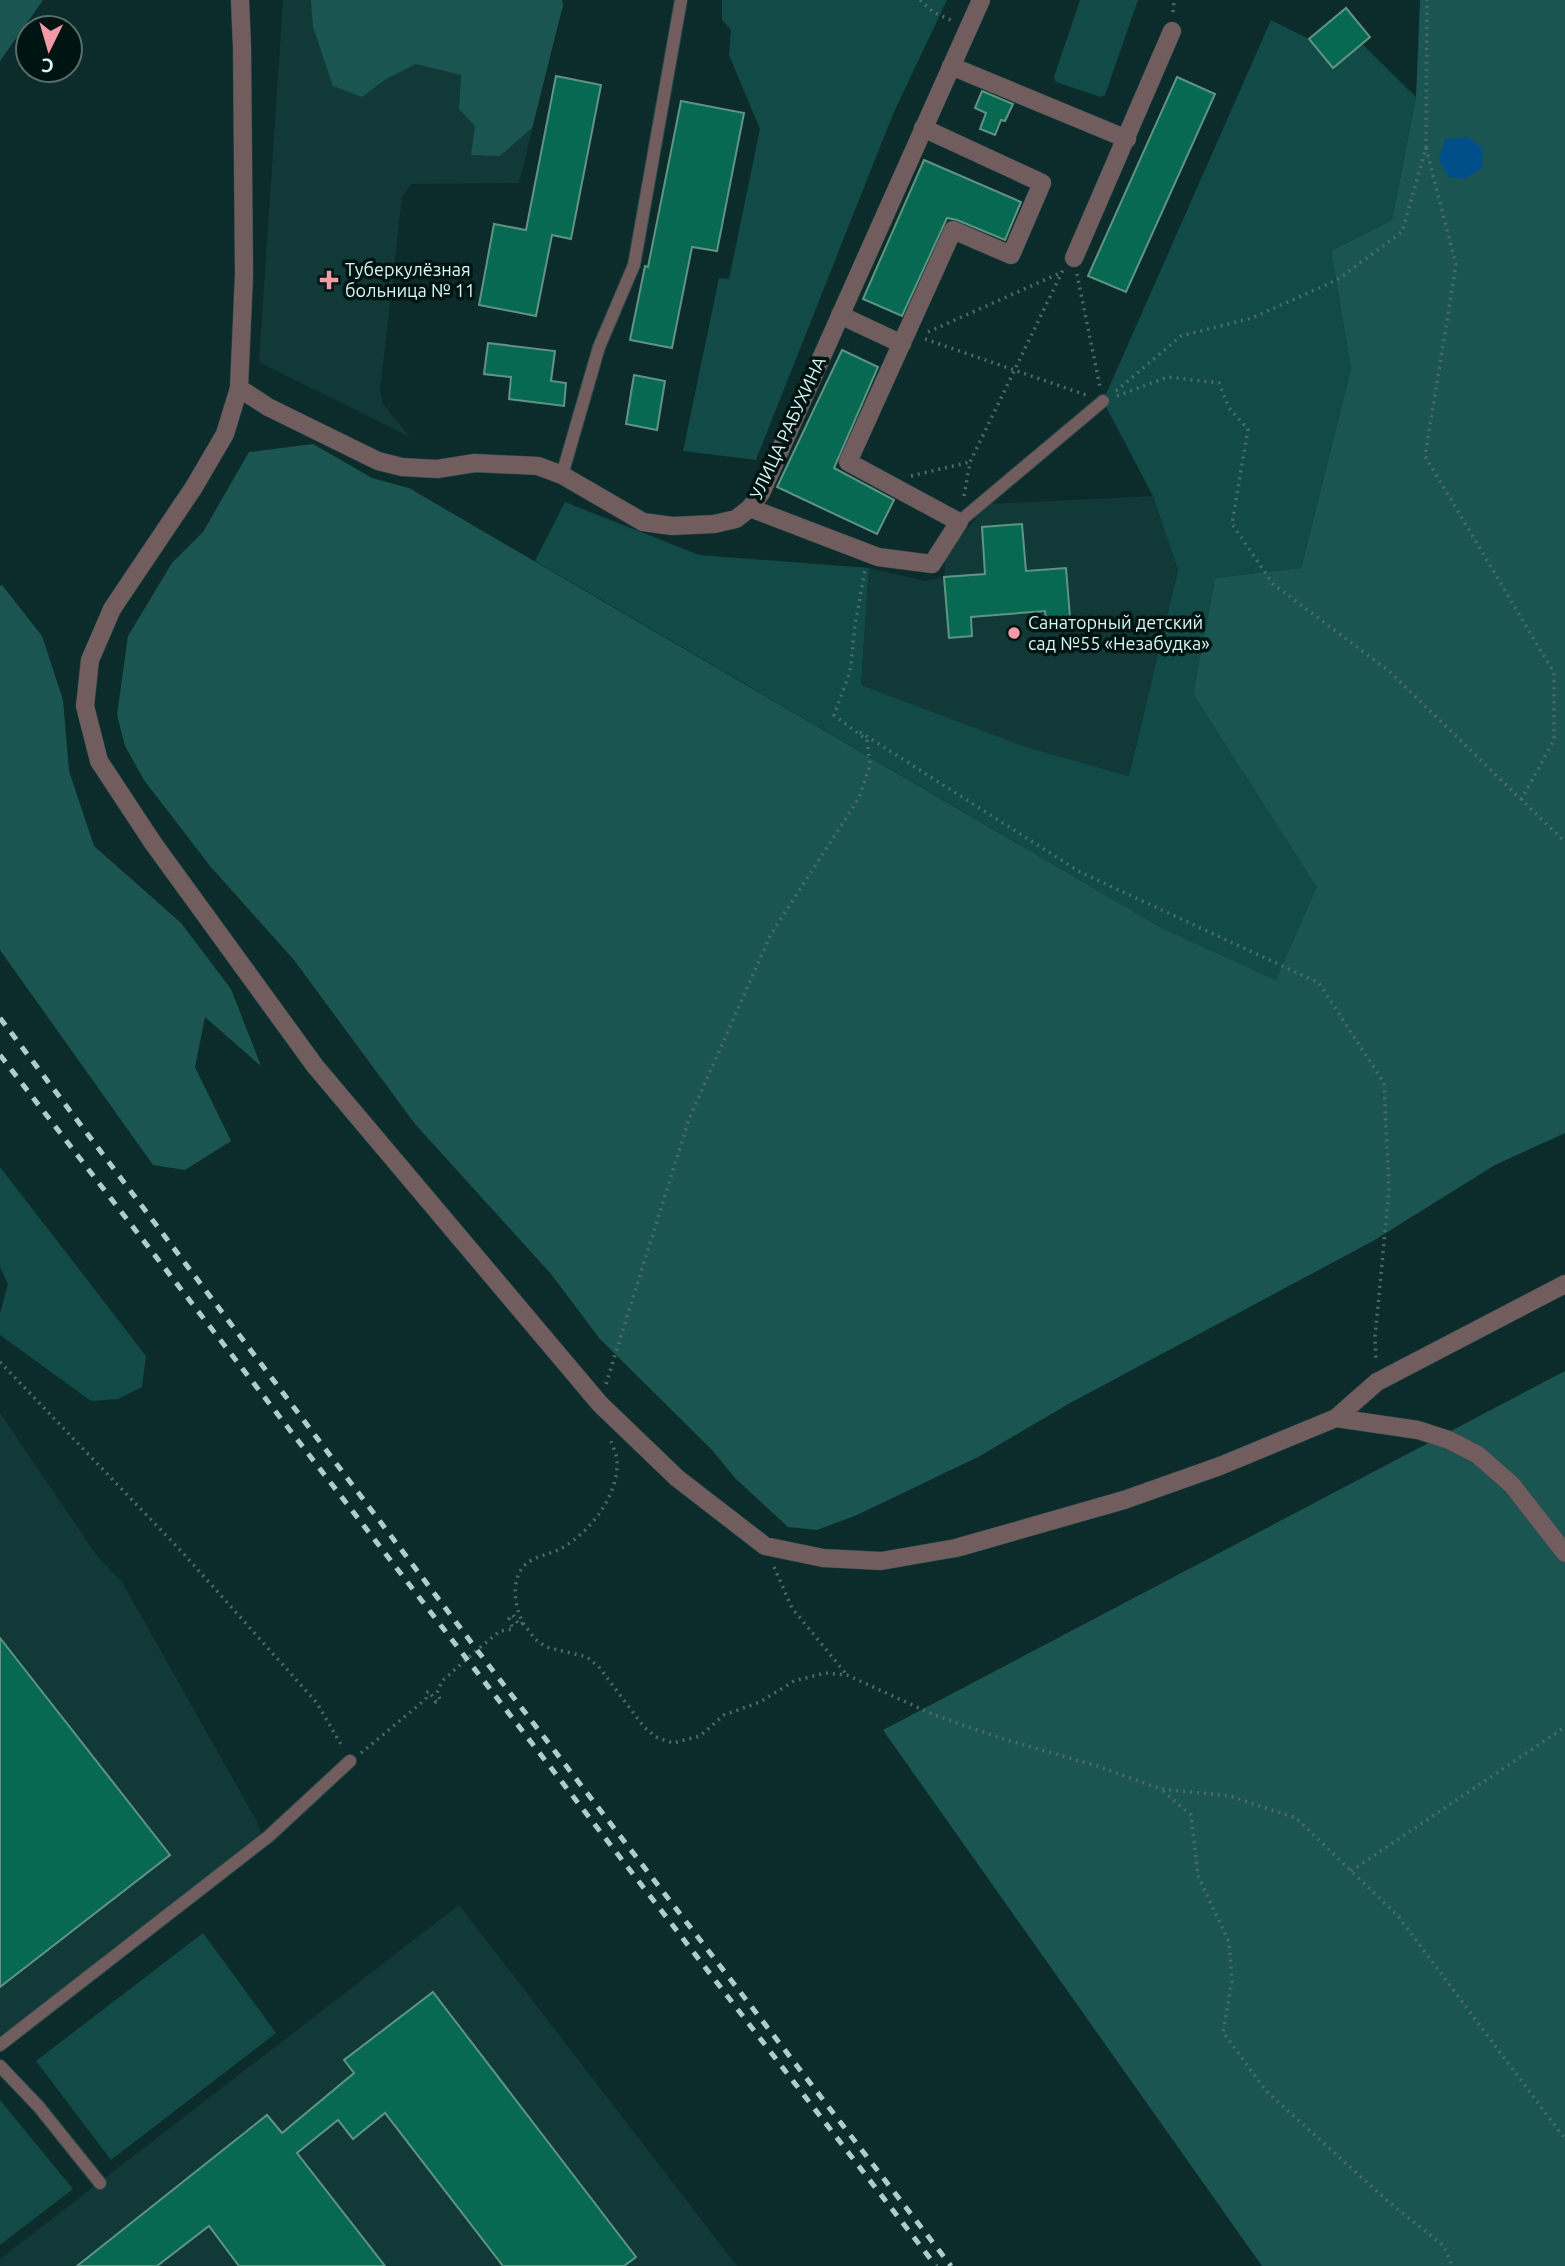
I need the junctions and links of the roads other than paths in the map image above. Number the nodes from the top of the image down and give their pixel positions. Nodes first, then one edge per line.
1 (240, 0) edge
2 (681, 0) edge
3 (981, 0) edge
4 (1172, 31) dead end
5 (951, 66) junction
6 (923, 128) junction
7 (1127, 139) junction
8 (1074, 258) road end
9 (840, 315) junction
10 (902, 344) junction
11 (239, 388) junction
12 (1103, 401) road end
13 (562, 475) junction
14 (750, 508) junction
15 (958, 522) junction
16 (1565, 1284) edge
17 (1336, 1418) junction
18 (1565, 1553) edge
19 (350, 1761) road end
20 (0, 2045) edge
21 (0, 2066) edge
22 (100, 2183) dead end

1 - 11 street
2 - 13 lane
3 - 5 street, УЛИЦА РАБУХИНА
4 - 7 street
5 - 6 street, УЛИЦА РАБУХИНА
5 - 7 street
6 - 9 street, УЛИЦА РАБУХИНА
6 - 10 street
7 - 8 street
9 - 10 street
9 - 14 street, УЛИЦА РАБУХИНА
10 - 15 street
11 - 13 street, УЛИЦА РАБУХИНА
11 - 17 street
12 - 15 lane
13 - 14 street, УЛИЦА РАБУХИНА
14 - 15 street
16 - 17 street
17 - 18 street
19 - 20 lane
21 - 22 lane

